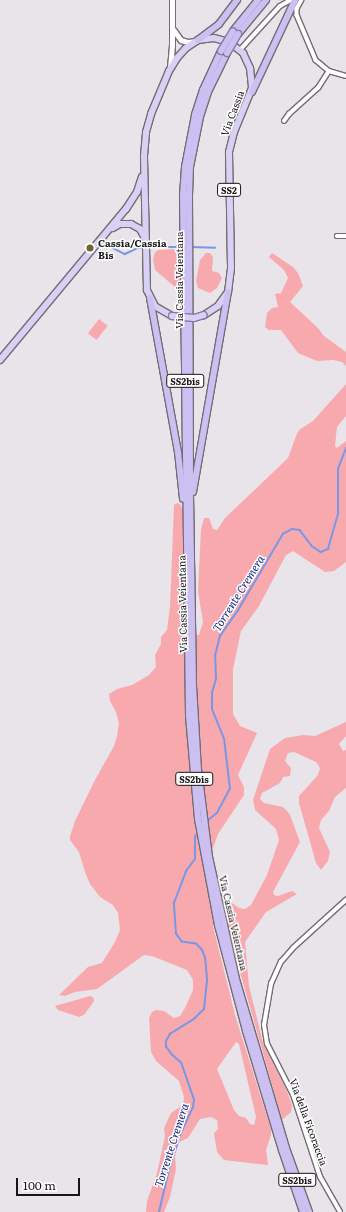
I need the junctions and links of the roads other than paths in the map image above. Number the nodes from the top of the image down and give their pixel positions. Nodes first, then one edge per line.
1 (172, 0) edge
2 (238, 0) edge
3 (258, 0) edge
4 (266, 0) edge
5 (291, 0) edge
6 (295, 0) edge
7 (302, 0) edge
8 (173, 27) junction
9 (236, 32) junction
10 (198, 40) junction
11 (240, 50) junction
12 (346, 70) edge
13 (169, 71) junction
14 (329, 71) junction
15 (344, 76) edge
16 (252, 92) junction
17 (284, 121) dead end
18 (144, 166) junction
19 (105, 234) junction
20 (337, 236) dead end
21 (346, 236) edge
22 (146, 245) junction
23 (187, 254) junction
24 (228, 292) junction
25 (150, 298) junction
26 (0, 360) edge
27 (185, 509) junction
28 (191, 531) junction
29 (190, 631) junction
30 (346, 900) edge
31 (284, 1149) junction
32 (303, 1212) edge
33 (309, 1212) edge
34 (340, 1212) edge

1 - 8 street
2 - 10 highway
3 - 9 highway, Via Cassia Veientana / SS2bis
4 - 9 highway, Via Cassia Veientana / SS2bis
5 - 11 street
6 - 16 highway, SS2
7 - 14 street
8 - 10 street
8 - 13 street
9 - 23 highway, Via Cassia Veientana / SS2bis, bridge
10 - 11 main road
10 - 13 main road
11 - 16 main road, Via Cassia / SS2
12 - 15 street
13 - 18 main road
14 - 15 street
14 - 17 street
16 - 24 main road, Via Cassia / SS2
18 - 19 main road
18 - 22 main road
19 - 22 main road
19 - 26 main road
20 - 21 street
22 - 25 main road
23 - 27 highway, Via Cassia Veientana / SS2bis
23 - 28 highway, Via Cassia Veientana / SS2bis
24 - 25 main road, bridge
24 - 28 highway
25 - 27 highway
27 - 29 highway, Via Cassia Veientana / SS2bis
28 - 29 highway, Via Cassia Veientana / SS2bis
29 - 31 highway, Via Cassia Veientana / SS2bis
30 - 34 street, Via della Ficoraccia
31 - 32 highway, Via Cassia Veientana / SS2bis
31 - 33 highway, Via Cassia Veientana / SS2bis

